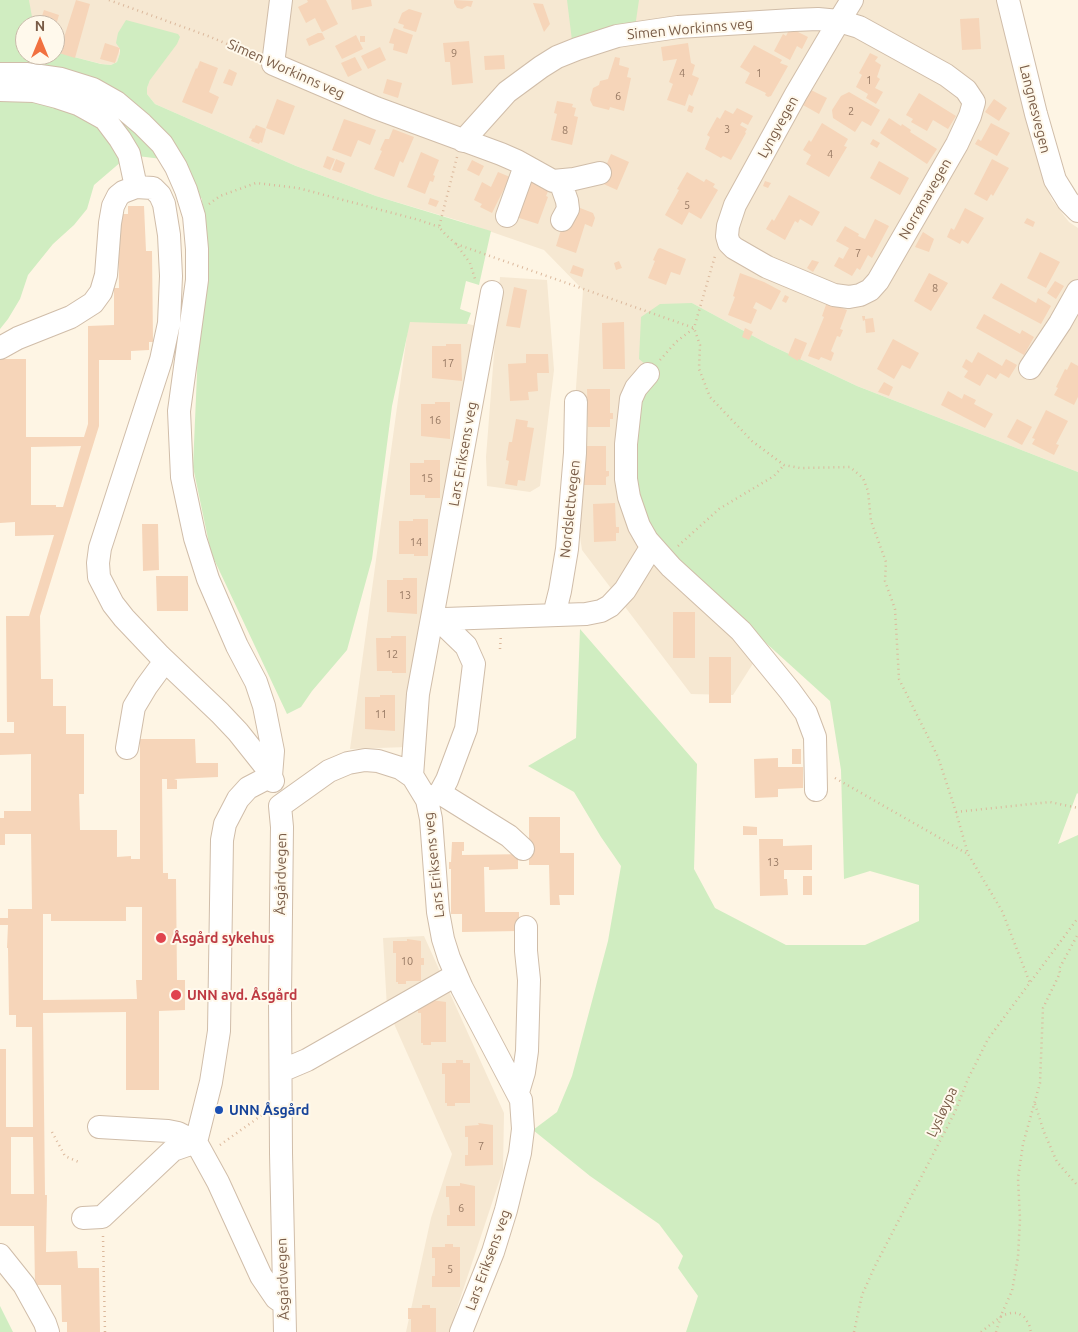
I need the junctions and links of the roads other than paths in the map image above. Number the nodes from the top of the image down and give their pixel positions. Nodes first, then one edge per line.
1 (280, 0) edge
2 (852, 0) edge
3 (1008, 0) edge
4 (839, 21) junction
5 (0, 74) edge
6 (0, 90) edge
7 (463, 141) junction
8 (525, 166) junction
9 (600, 173) dead end
10 (560, 181) junction
11 (136, 187) junction
12 (1078, 211) edge
13 (507, 216) dead end
14 (562, 220) dead end
15 (727, 236) joint
16 (485, 290) road end
17 (1078, 291) edge
18 (0, 348) edge
19 (1030, 368) dead end
20 (648, 374) road end
21 (576, 402) dead end
22 (658, 552) junction
23 (554, 615) junction
24 (436, 621) junction
25 (165, 661) junction
26 (127, 748) dead end
27 (271, 776) junction
28 (412, 776) junction
29 (816, 790) dead end
30 (434, 797) junction
31 (280, 806) junction
32 (523, 849) dead end
33 (526, 927) dead end
34 (456, 975) junction
35 (281, 1071) junction
36 (518, 1092) junction
37 (99, 1127) dead end
38 (200, 1149) junction
39 (92, 1218) road end
40 (0, 1255) edge
41 (283, 1302) junction
42 (48, 1332) edge
43 (285, 1332) edge
44 (462, 1332) edge

1 - 7 street, Simen Workinns veg
2 - 4 street
3 - 12 street, Langnesvegen
4 - 7 street, Simen Workinns veg
4 - 15 street, Lyngvegen
4 - 15 street, Norrønavegen
5 - 27 street
6 - 11 street
7 - 8 street, Simen Workinns veg
8 - 10 street, Simen Workinns veg
8 - 13 street
9 - 10 street
10 - 14 street
11 - 18 street
11 - 25 street
16 - 24 street, Lars Eriksens veg
17 - 19 street
20 - 22 street
21 - 23 street, Nordslettvegen
22 - 23 street
22 - 29 street
23 - 24 street
24 - 28 street, Lars Eriksens veg
24 - 30 street
25 - 26 street
25 - 27 street
27 - 31 street, Åsgårdvegen
27 - 38 street
28 - 30 street, Lars Eriksens veg
28 - 31 street
30 - 32 street
30 - 34 street, Lars Eriksens veg
31 - 35 street, Åsgårdvegen
33 - 36 street
34 - 35 street
34 - 36 street, Lars Eriksens veg
35 - 41 street, Åsgårdvegen
36 - 44 street, Lars Eriksens veg
37 - 38 street
38 - 39 street
38 - 41 street
40 - 42 street
41 - 43 street, Åsgårdvegen

